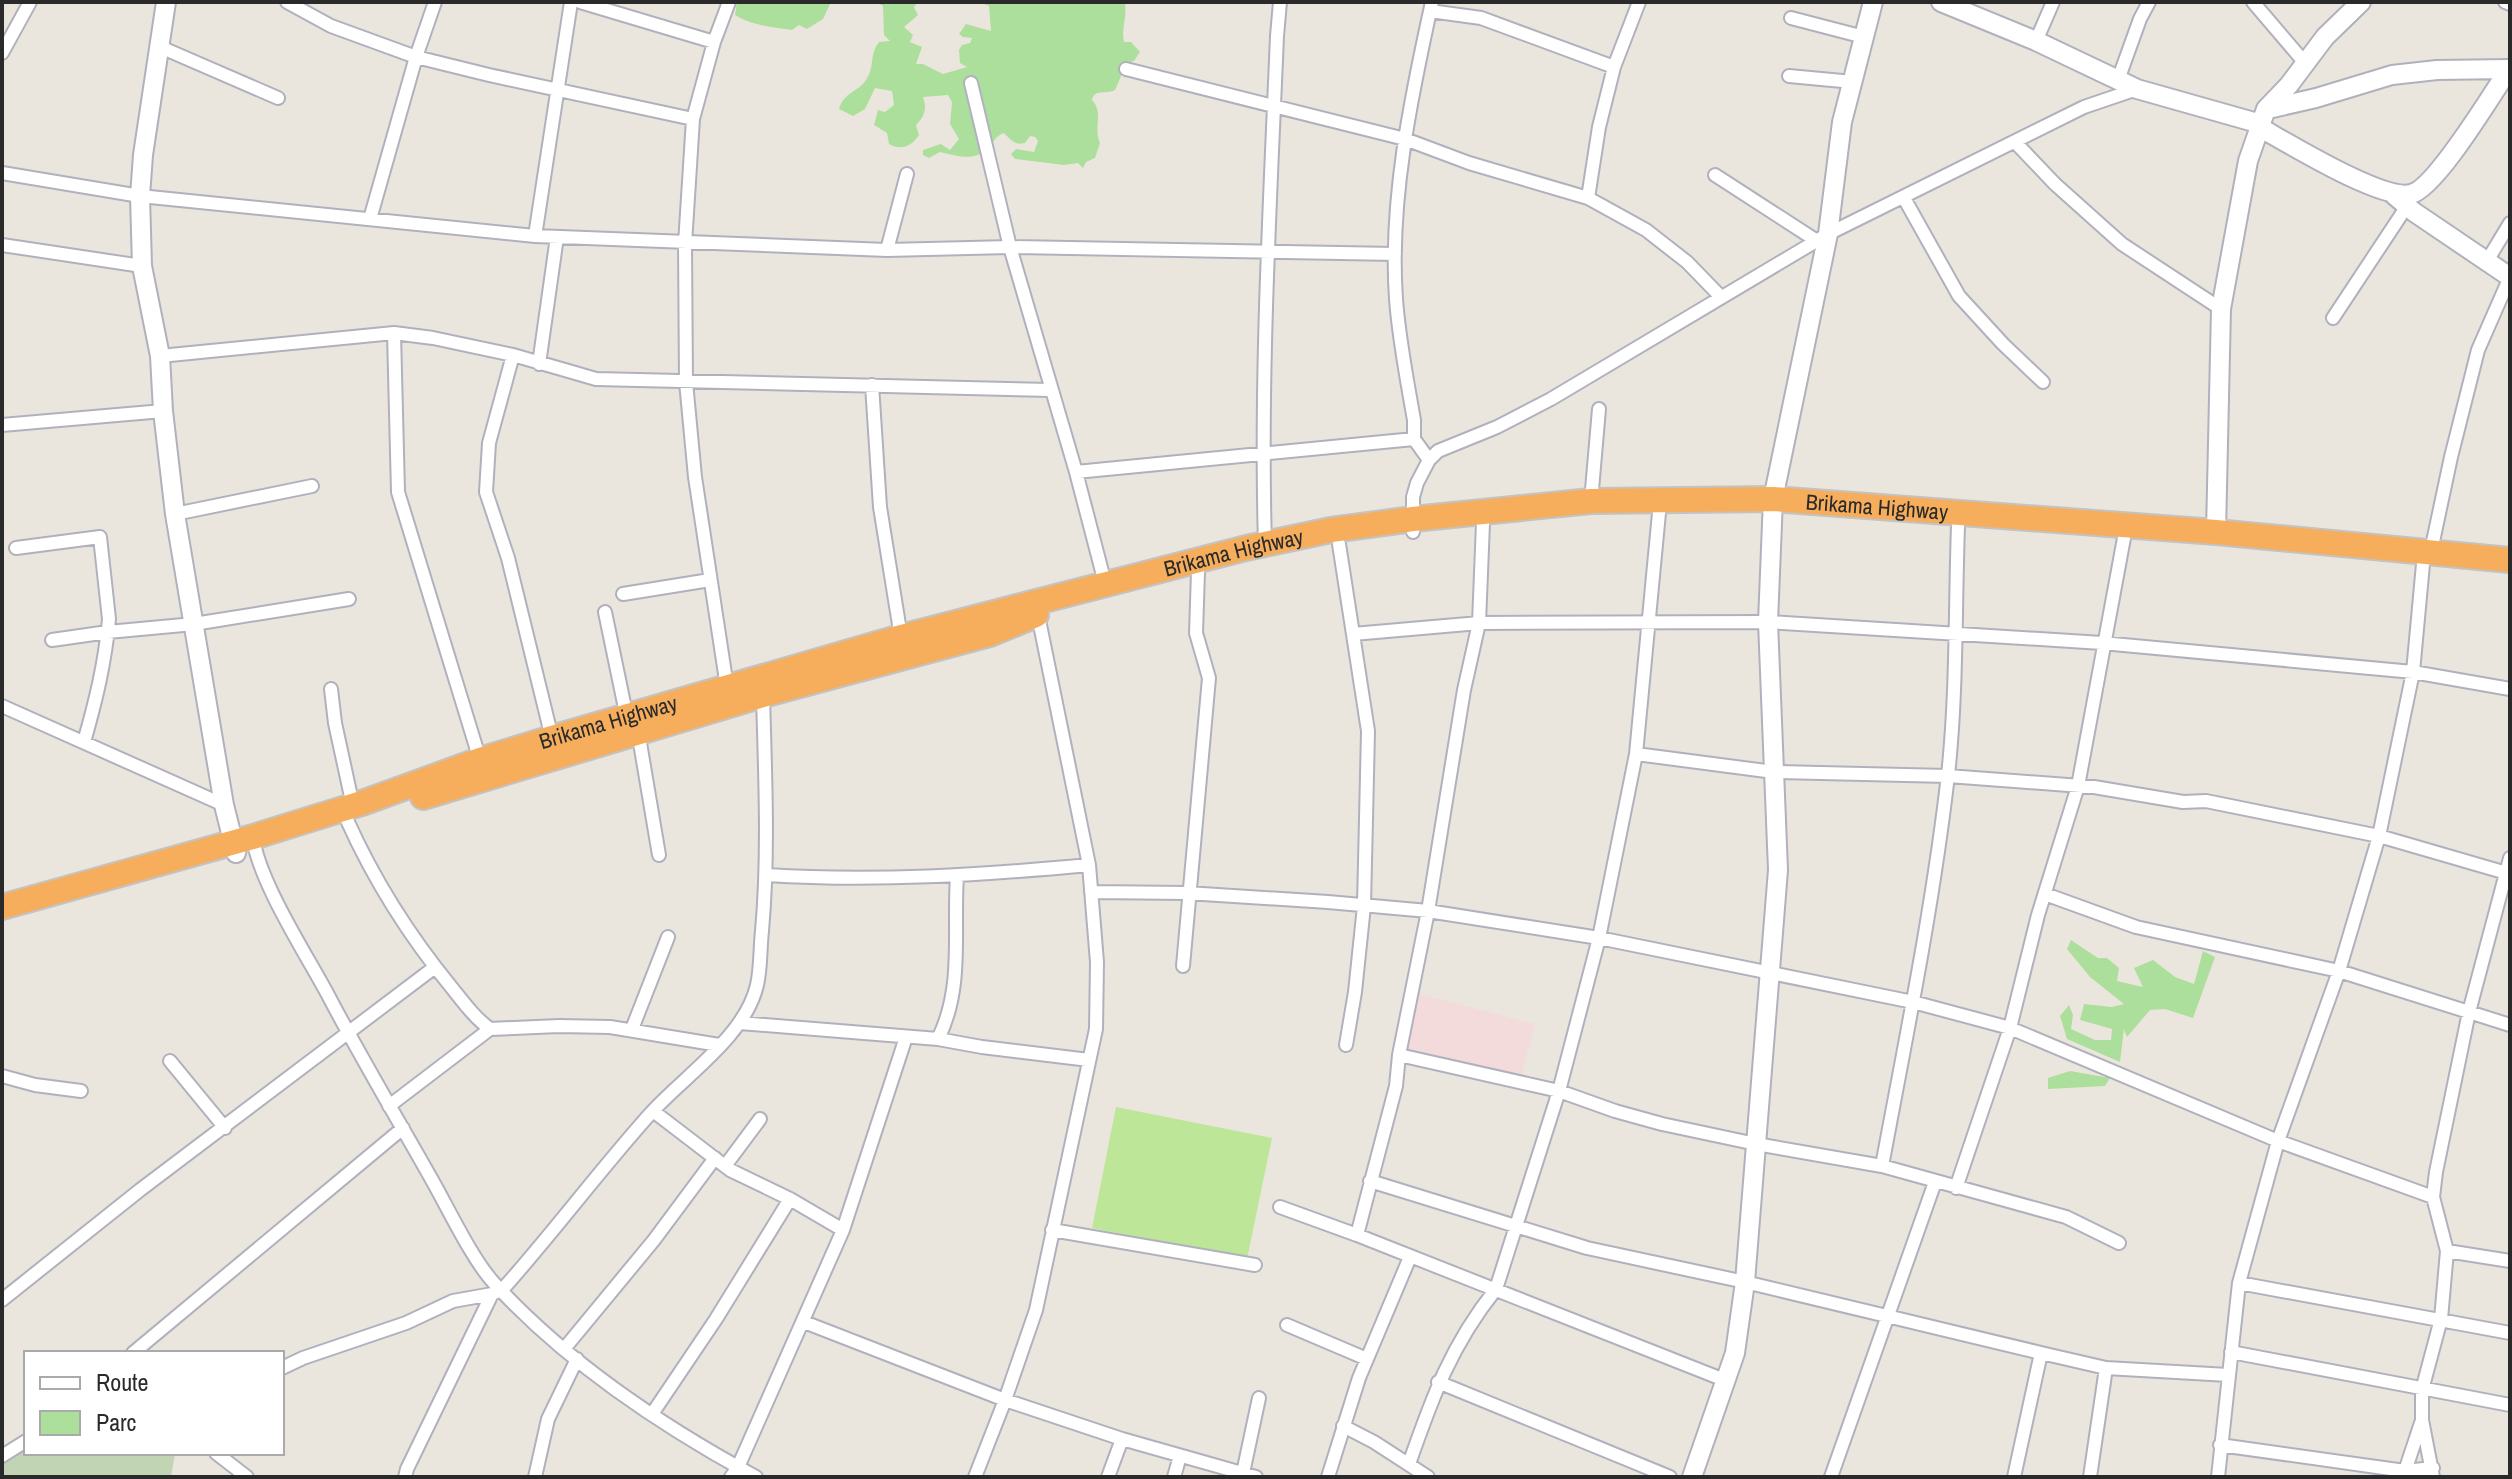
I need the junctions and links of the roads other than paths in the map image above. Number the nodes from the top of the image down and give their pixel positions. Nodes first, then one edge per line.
1 (30, 2) edge
2 (166, 2) edge
3 (287, 2) edge
4 (435, 2) edge
5 (571, 2) edge
6 (580, 2) edge
7 (729, 2) edge
8 (1280, 2) edge
9 (1639, 2) edge
10 (1873, 2) edge
11 (1941, 2) edge
12 (2053, 2) edge
13 (2149, 2) edge
14 (2253, 2) edge
15 (2361, 2) edge
16 (1431, 7) edge
17 (1791, 18) dead end
18 (1864, 37) junction
19 (2036, 41) junction
20 (714, 42) junction
21 (158, 46) junction
22 (2, 53) edge
23 (416, 57) junction
24 (2305, 63) junction
25 (1614, 67) junction
26 (2510, 68) edge
27 (1126, 69) dead end
28 (1789, 76) dead end
29 (2118, 80) junction
30 (1853, 82) junction
31 (971, 83) dead end
32 (557, 89) junction
33 (2137, 89) junction
34 (278, 98) dead end
35 (1274, 107) junction
36 (693, 119) junction
37 (2262, 120) junction
38 (1405, 139) junction
39 (2015, 142) junction
40 (2, 173) edge
41 (907, 174) dead end
42 (1715, 175) dead end
43 (140, 196) junction
44 (1588, 198) junction
45 (1904, 198) junction
46 (2400, 200) junction
47 (370, 219) junction
48 (2510, 223) edge
49 (535, 236) junction
50 (557, 237) junction
51 (1823, 237) junction
52 (685, 244) junction
53 (2, 245) edge
54 (1010, 247) junction
55 (887, 250) junction
56 (1267, 251) junction
57 (1395, 254) junction
58 (2487, 261) junction
59 (142, 266) junction
60 (2510, 277) edge
61 (1721, 297) junction
62 (2221, 309) junction
63 (2333, 318) dead end
64 (394, 333) junction
65 (513, 355) junction
66 (160, 356) junction
67 (539, 364) junction
68 (686, 382) junction
69 (2043, 382) dead end
70 (872, 385) junction
71 (1051, 390) junction
72 (1599, 409) dead end
73 (163, 411) junction
74 (2, 425) edge
75 (1414, 439) junction
76 (1262, 455) junction
77 (1429, 460) junction
78 (1076, 472) junction
79 (312, 486) dead end
80 (1591, 501) junction
81 (1772, 505) junction
82 (1659, 513) junction
83 (175, 514) junction
84 (1483, 523) junction
85 (1413, 525) junction
86 (1958, 526) junction
87 (2216, 532) junction
88 (2124, 538) junction
89 (1265, 544) junction
90 (1339, 544) junction
91 (16, 548) dead end
92 (2427, 557) junction
93 (2510, 560) edge
94 (1198, 572) junction
95 (2510, 574) edge
96 (710, 580) junction
97 (1105, 583) junction
98 (623, 594) dead end
99 (349, 599) dead end
100 (605, 612) dead end
101 (1038, 615) junction
102 (1647, 622) junction
103 (1768, 622) junction
104 (1479, 623) junction
105 (194, 624) junction
106 (988, 624) junction
107 (108, 632) junction
108 (1954, 633) junction
109 (1353, 634) junction
110 (901, 637) junction
111 (52, 640) dead end
112 (2102, 643) junction
113 (2413, 672) junction
114 (727, 687) junction
115 (331, 689) dead end
116 (2510, 689) edge
117 (763, 695) junction
118 (2, 706) edge
119 (633, 725) junction
120 (552, 738) junction
121 (84, 742) junction
122 (1636, 754) junction
123 (480, 760) junction
124 (1774, 772) junction
125 (1948, 776) junction
126 (2078, 786) junction
127 (224, 805) junction
128 (350, 813) junction
129 (2379, 836) junction
130 (244, 845) junction
131 (659, 855) dead end
132 (2510, 858) edge
133 (1089, 865) junction
134 (2508, 873) edge
135 (767, 875) junction
136 (957, 876) junction
137 (1091, 892) junction
138 (1187, 893) junction
139 (2045, 894) junction
140 (1364, 906) junction
141 (2, 907) edge
142 (1428, 911) junction
143 (2, 918) edge
144 (668, 937) dead end
145 (1599, 938) junction
146 (1183, 966) dead end
147 (435, 967) junction
148 (2339, 971) junction
149 (1770, 973) junction
150 (1913, 1002) junction
151 (2469, 1012) junction
152 (740, 1023) junction
153 (2510, 1025) edge
154 (2010, 1028) junction
155 (490, 1029) junction
156 (632, 1029) junction
157 (348, 1033) junction
158 (906, 1037) junction
159 (938, 1039) junction
160 (719, 1045) junction
161 (1346, 1045) dead end
162 (1399, 1055) junction
163 (1089, 1060) junction
164 (170, 1061) dead end
165 (2, 1076) edge
166 (81, 1091) dead end
167 (1559, 1091) junction
168 (389, 1106) junction
169 (653, 1111) junction
170 (760, 1119) dead end
171 (225, 1128) junction
172 (403, 1128) junction
173 (2278, 1141) junction
174 (1756, 1144) junction
175 (720, 1162) junction
176 (1882, 1166) junction
177 (1370, 1181) junction
178 (1935, 1182) junction
179 (1956, 1188) junction
180 (2433, 1197) junction
181 (790, 1199) junction
182 (1280, 1207) dead end
183 (1516, 1226) junction
184 (843, 1230) junction
185 (1052, 1230) junction
186 (1357, 1235) junction
187 (2119, 1243) dead end
188 (2447, 1251) junction
189 (1410, 1257) junction
190 (2510, 1261) edge
191 (1255, 1265) dead end
192 (1745, 1282) junction
193 (2239, 1283) junction
194 (1496, 1289) junction
195 (497, 1292) junction
196 (2, 1300) edge
197 (1889, 1316) junction
198 (2441, 1319) junction
199 (804, 1322) junction
200 (1287, 1325) dead end
201 (2510, 1333) edge
202 (564, 1349) junction
203 (135, 1351) edge
204 (2231, 1352) junction
205 (2041, 1353) junction
206 (577, 1359) junction
207 (1367, 1359) junction
208 (284, 1367) edge
209 (2106, 1368) junction
210 (2228, 1375) junction
211 (1727, 1381) junction
212 (1438, 1382) junction
213 (2422, 1390) junction
214 (1259, 1398) dead end
215 (1005, 1400) junction
216 (2510, 1405) edge
217 (652, 1414) junction
218 (2422, 1420) junction
219 (1343, 1426) junction
220 (1122, 1439) junction
221 (24, 1442) edge
222 (2220, 1445) junction
223 (219, 1455) edge
224 (2, 1456) edge
225 (1180, 1456) junction
226 (1409, 1464) junction
227 (735, 1472) edge
228 (2433, 1472) edge
229 (2404, 1474) edge
230 (1250, 1475) edge
231 (247, 1477) edge
232 (405, 1477) edge
233 (535, 1477) edge
234 (756, 1477) edge
235 (975, 1477) edge
236 (1108, 1477) edge
237 (1174, 1477) edge
238 (1328, 1477) edge
239 (1428, 1477) edge
240 (1670, 1477) edge
241 (1692, 1477) edge
242 (1831, 1477) edge
243 (2014, 1477) edge
244 (2090, 1477) edge
245 (2218, 1477) edge

1 - 22 street
2 - 21 street
3 - 23 street
4 - 23 street
5 - 32 street
6 - 20 street
7 - 20 street
8 - 35 street
9 - 25 street
10 - 18 street
11 - 19 street
12 - 19 street
13 - 29 street
14 - 24 street
15 - 24 street
16 - 25 street
16 - 38 street
17 - 18 street
18 - 30 street
19 - 29 street
20 - 36 street
21 - 34 street
21 - 43 street
23 - 32 street
23 - 47 street
24 - 37 street
25 - 44 street
26 - 37 street
26 - 46 street
27 - 35 street
28 - 30 street
29 - 33 street
30 - 51 street
31 - 54 street
32 - 36 street
32 - 49 street
33 - 37 street
33 - 39 street
35 - 38 street
35 - 56 street
36 - 52 street
37 - 46 street
37 - 62 street
38 - 44 street
38 - 57 street
39 - 45 street
39 - 62 street
40 - 43 street
41 - 55 street
42 - 51 street
43 - 47 street
43 - 59 street
44 - 61 street
45 - 51 street
45 - 69 street
46 - 58 street
46 - 63 street
47 - 49 street
48 - 58 street
49 - 50 street
50 - 52 street
50 - 67 street
51 - 61 street
51 - 81 street
52 - 55 street
52 - 68 street
53 - 59 street
54 - 55 street
54 - 56 street
54 - 71 street
56 - 57 street
56 - 76 street
57 - 75 street
58 - 60 street
59 - 66 street
60 - 92 street
61 - 77 street
62 - 87 street
64 - 65 street
64 - 66 street
64 - 123 street
65 - 67 street
65 - 120 street
66 - 73 street
67 - 68 street
68 - 70 street
68 - 96 street
70 - 71 street
70 - 110 street
71 - 78 street
72 - 80 street
73 - 74 street
73 - 83 street
75 - 76 street
75 - 77 street
76 - 78 street
76 - 89 street
77 - 85 street
78 - 97 street
79 - 83 street
80 - 81 highway, Brikama Highway
80 - 85 highway, Brikama Highway
81 - 82 highway, Brikama Highway
81 - 86 highway, Brikama Highway
81 - 87 highway, Brikama Highway
81 - 103 street
82 - 84 highway, Brikama Highway
82 - 102 street
83 - 105 street
84 - 85 highway, Brikama Highway
84 - 104 street
85 - 89 highway, Brikama Highway
85 - 90 highway, Brikama Highway
86 - 88 highway, Brikama Highway
86 - 108 street
87 - 92 highway, Brikama Highway
88 - 92 highway, Brikama Highway
88 - 112 street
89 - 97 highway, Brikama Highway
90 - 94 highway, Brikama Highway
90 - 109 street
91 - 107 street
92 - 93 highway, Brikama Highway
92 - 95 highway, Brikama Highway
92 - 113 street
94 - 101 highway, Brikama Highway
94 - 138 street
96 - 98 street
96 - 114 street
97 - 106 highway, Brikama Highway
99 - 105 street
100 - 119 street
101 - 106 highway, Brikama Highway
101 - 133 street
102 - 103 street
102 - 104 street
102 - 122 street
103 - 108 street
103 - 124 street
104 - 109 street
104 - 142 street
105 - 107 street
105 - 127 street
106 - 110 highway, Brikama Highway
106 - 117 highway, Brikama Highway
107 - 111 street
107 - 121 street
108 - 112 street
108 - 125 street
109 - 140 street
110 - 114 highway, Brikama Highway
112 - 113 street
112 - 126 street
113 - 116 street
113 - 129 street
114 - 119 highway, Brikama Highway
115 - 128 street
117 - 119 highway, Brikama Highway
117 - 135 street
118 - 121 street
119 - 120 highway, Brikama Highway
119 - 128 highway, Brikama Highway
119 - 131 street
120 - 123 highway, Brikama Highway
121 - 127 street
122 - 124 street
122 - 145 street
123 - 128 highway, Brikama Highway
124 - 125 street
124 - 149 street
125 - 126 street
125 - 150 street
126 - 129 street
126 - 139 street
127 - 130 street
128 - 130 highway, Brikama Highway
128 - 147 street
129 - 134 street
129 - 148 street
130 - 141 highway, Brikama Highway
130 - 143 highway, Brikama Highway
130 - 157 street
132 - 134 street
133 - 136 street
133 - 137 street
134 - 151 street
135 - 136 street
135 - 152 street
136 - 159 street
137 - 138 street
137 - 163 street
138 - 140 street
138 - 146 street
139 - 148 street
139 - 154 street
140 - 142 street
140 - 161 street
142 - 145 street
142 - 162 street
144 - 156 street
145 - 149 street
145 - 167 street
147 - 155 street
147 - 157 street
148 - 151 street
148 - 173 street
149 - 150 street
149 - 174 street
150 - 154 street
150 - 176 street
151 - 153 street
151 - 180 street
152 - 158 street
152 - 160 street
154 - 173 street
154 - 179 street
155 - 156 street
155 - 168 street
156 - 160 street
157 - 168 street
157 - 171 street
158 - 159 street
158 - 184 street
159 - 163 street
160 - 169 street
162 - 167 street
162 - 177 street
163 - 185 street
164 - 171 street
165 - 166 street
167 - 174 street
167 - 183 street
168 - 172 street
169 - 175 street
169 - 195 street
170 - 175 street
171 - 196 street
172 - 195 street
172 - 203 street
173 - 180 street
173 - 193 street
174 - 176 street
174 - 192 street
175 - 181 street
175 - 202 street
176 - 178 street
177 - 183 street
177 - 186 street
178 - 179 street
178 - 197 street
179 - 187 street
180 - 188 street
181 - 184 street
181 - 217 street
182 - 186 street
183 - 192 street
183 - 194 street
184 - 199 street
185 - 191 street
185 - 215 street
186 - 189 street
188 - 190 street
188 - 198 street
189 - 194 street
189 - 207 street
192 - 197 street
192 - 211 street
193 - 198 street
193 - 204 street
194 - 211 street
194 - 212 street
195 - 202 street
195 - 208 street
195 - 232 street
197 - 205 street
197 - 242 street
198 - 201 street
198 - 213 street
199 - 215 street
199 - 227 street
200 - 207 street
202 - 206 street
204 - 210 street
204 - 213 street
205 - 209 street
205 - 243 street
206 - 217 street
206 - 233 street
207 - 219 street
209 - 210 street
209 - 244 street
210 - 222 street
211 - 241 street
212 - 226 street
212 - 240 street
213 - 216 street
213 - 218 street
214 - 230 street
215 - 220 street
215 - 235 street
217 - 227 street
218 - 228 street
218 - 229 street
219 - 226 street
219 - 238 street
220 - 225 street
220 - 236 street
221 - 224 street
222 - 229 street
222 - 245 street
223 - 231 street
225 - 230 street
225 - 237 street
226 - 239 street
227 - 234 street
228 - 229 street

